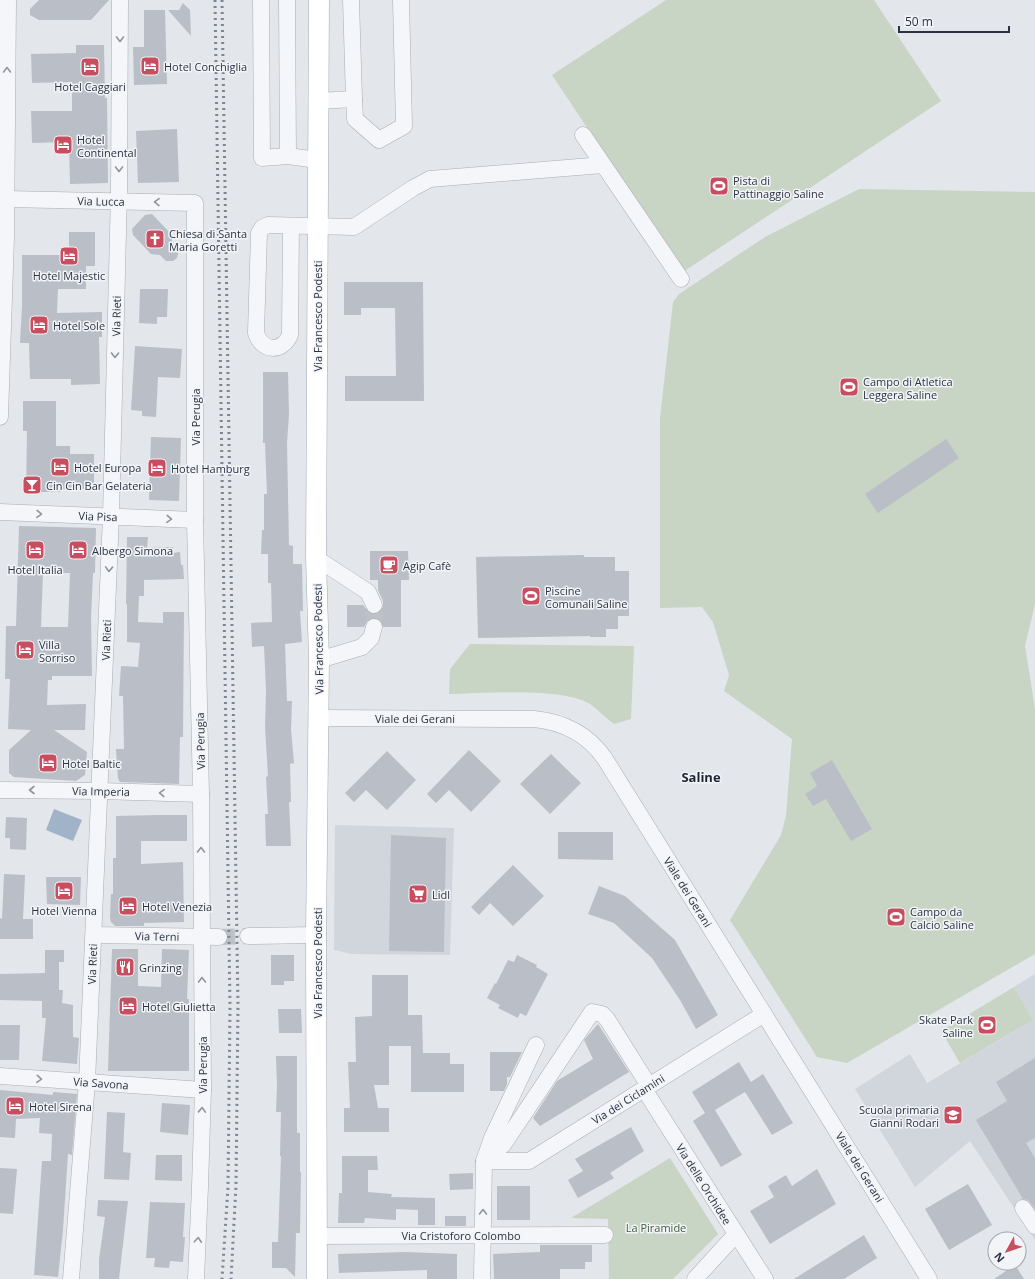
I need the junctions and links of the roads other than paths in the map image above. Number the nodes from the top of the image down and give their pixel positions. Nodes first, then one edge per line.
1 (8, 0) edge
2 (120, 0) edge
3 (261, 0) edge
4 (287, 0) edge
5 (319, 0) edge
6 (351, 0) edge
7 (401, 0) edge
8 (354, 99) junction
9 (318, 100) junction
10 (583, 135) dead end
11 (288, 156) junction
12 (317, 160) junction
13 (603, 165) junction
14 (6, 199) junction
15 (119, 201) junction
16 (195, 203) joint
17 (291, 226) junction
18 (317, 226) junction
19 (681, 279) dead end
20 (0, 417) edge
21 (0, 512) edge
22 (111, 516) junction
23 (195, 520) junction
24 (316, 558) junction
25 (374, 605) tunnel mouth
26 (374, 627) tunnel mouth
27 (319, 660) junction
28 (319, 718) junction
29 (0, 790) edge
30 (100, 791) junction
31 (201, 794) junction
32 (94, 935) junction
33 (316, 935) junction
34 (248, 936) tunnel mouth
35 (201, 937) junction
36 (220, 937) tunnel mouth
37 (764, 1014) junction
38 (536, 1045) dead end
39 (0, 1076) edge
40 (88, 1082) junction
41 (646, 1087) junction
42 (203, 1090) junction
43 (484, 1161) junction
44 (1023, 1208) dead end
45 (1035, 1226) edge
46 (736, 1234) junction
47 (483, 1235) junction
48 (605, 1235) dead end
49 (318, 1236) junction
50 (925, 1277) edge
51 (71, 1279) edge
52 (196, 1279) edge
53 (317, 1279) edge
54 (482, 1279) edge
55 (695, 1279) edge
56 (765, 1279) edge

14 -> 1 street
2 -> 15 street, Via Rieti
3 - 11 street
4 - 11 street
5 - 9 main road, Via Francesco Podesti
6 - 8 street
7 - 8 street
8 - 9 street
9 - 12 main road, Via Francesco Podesti
10 - 13 street
11 - 12 street
12 - 18 main road, Via Francesco Podesti
13 - 18 street
13 - 19 street
14 - 15 street, Via Lucca
14 - 20 street
16 -> 15 street, Via Lucca
15 -> 22 street, Via Rieti
16 - 23 street, Via Perugia
17 - 17 street
17 - 18 street
18 - 24 main road, Via Francesco Podesti
21 -> 22 street, Via Pisa
22 -> 23 street, Via Pisa
22 -> 30 street, Via Rieti
23 - 31 street, Via Perugia
24 - 25 street
24 - 27 main road, Via Francesco Podesti
26 - 27 street
27 - 28 main road, Via Francesco Podesti
28 - 33 main road, Via Francesco Podesti
28 - 37 street, Viale dei Gerani
30 -> 29 street, Via Imperia
31 -> 30 street, Via Imperia
30 - 32 street, Via Rieti
35 -> 31 street, Via Perugia
32 - 35 street, Via Terni
32 - 40 street, Via Rieti
33 - 34 street
33 - 49 main road, Via Francesco Podesti
35 - 36 street, Via Terni
42 -> 35 street, Via Perugia
37 - 41 street, Via dei Ciclamini
37 - 50 street, Viale dei Gerani
38 - 43 street
39 -> 40 street, Via Savona
40 - 42 street, Via Savona
40 - 51 street, Via Rieti
41 - 43 street, Via dei Ciclamini
41 - 43 street, Via delle Orchidee
41 - 46 street, Via delle Orchidee
52 -> 42 street, Via Perugia
47 -> 43 street
44 - 45 street
46 - 55 street
46 - 56 street, Via delle Orchidee
47 - 48 street, Via Cristoforo Colombo
47 - 49 street, Via Cristoforo Colombo
47 - 54 street
49 - 53 main road, Via Francesco Podesti

